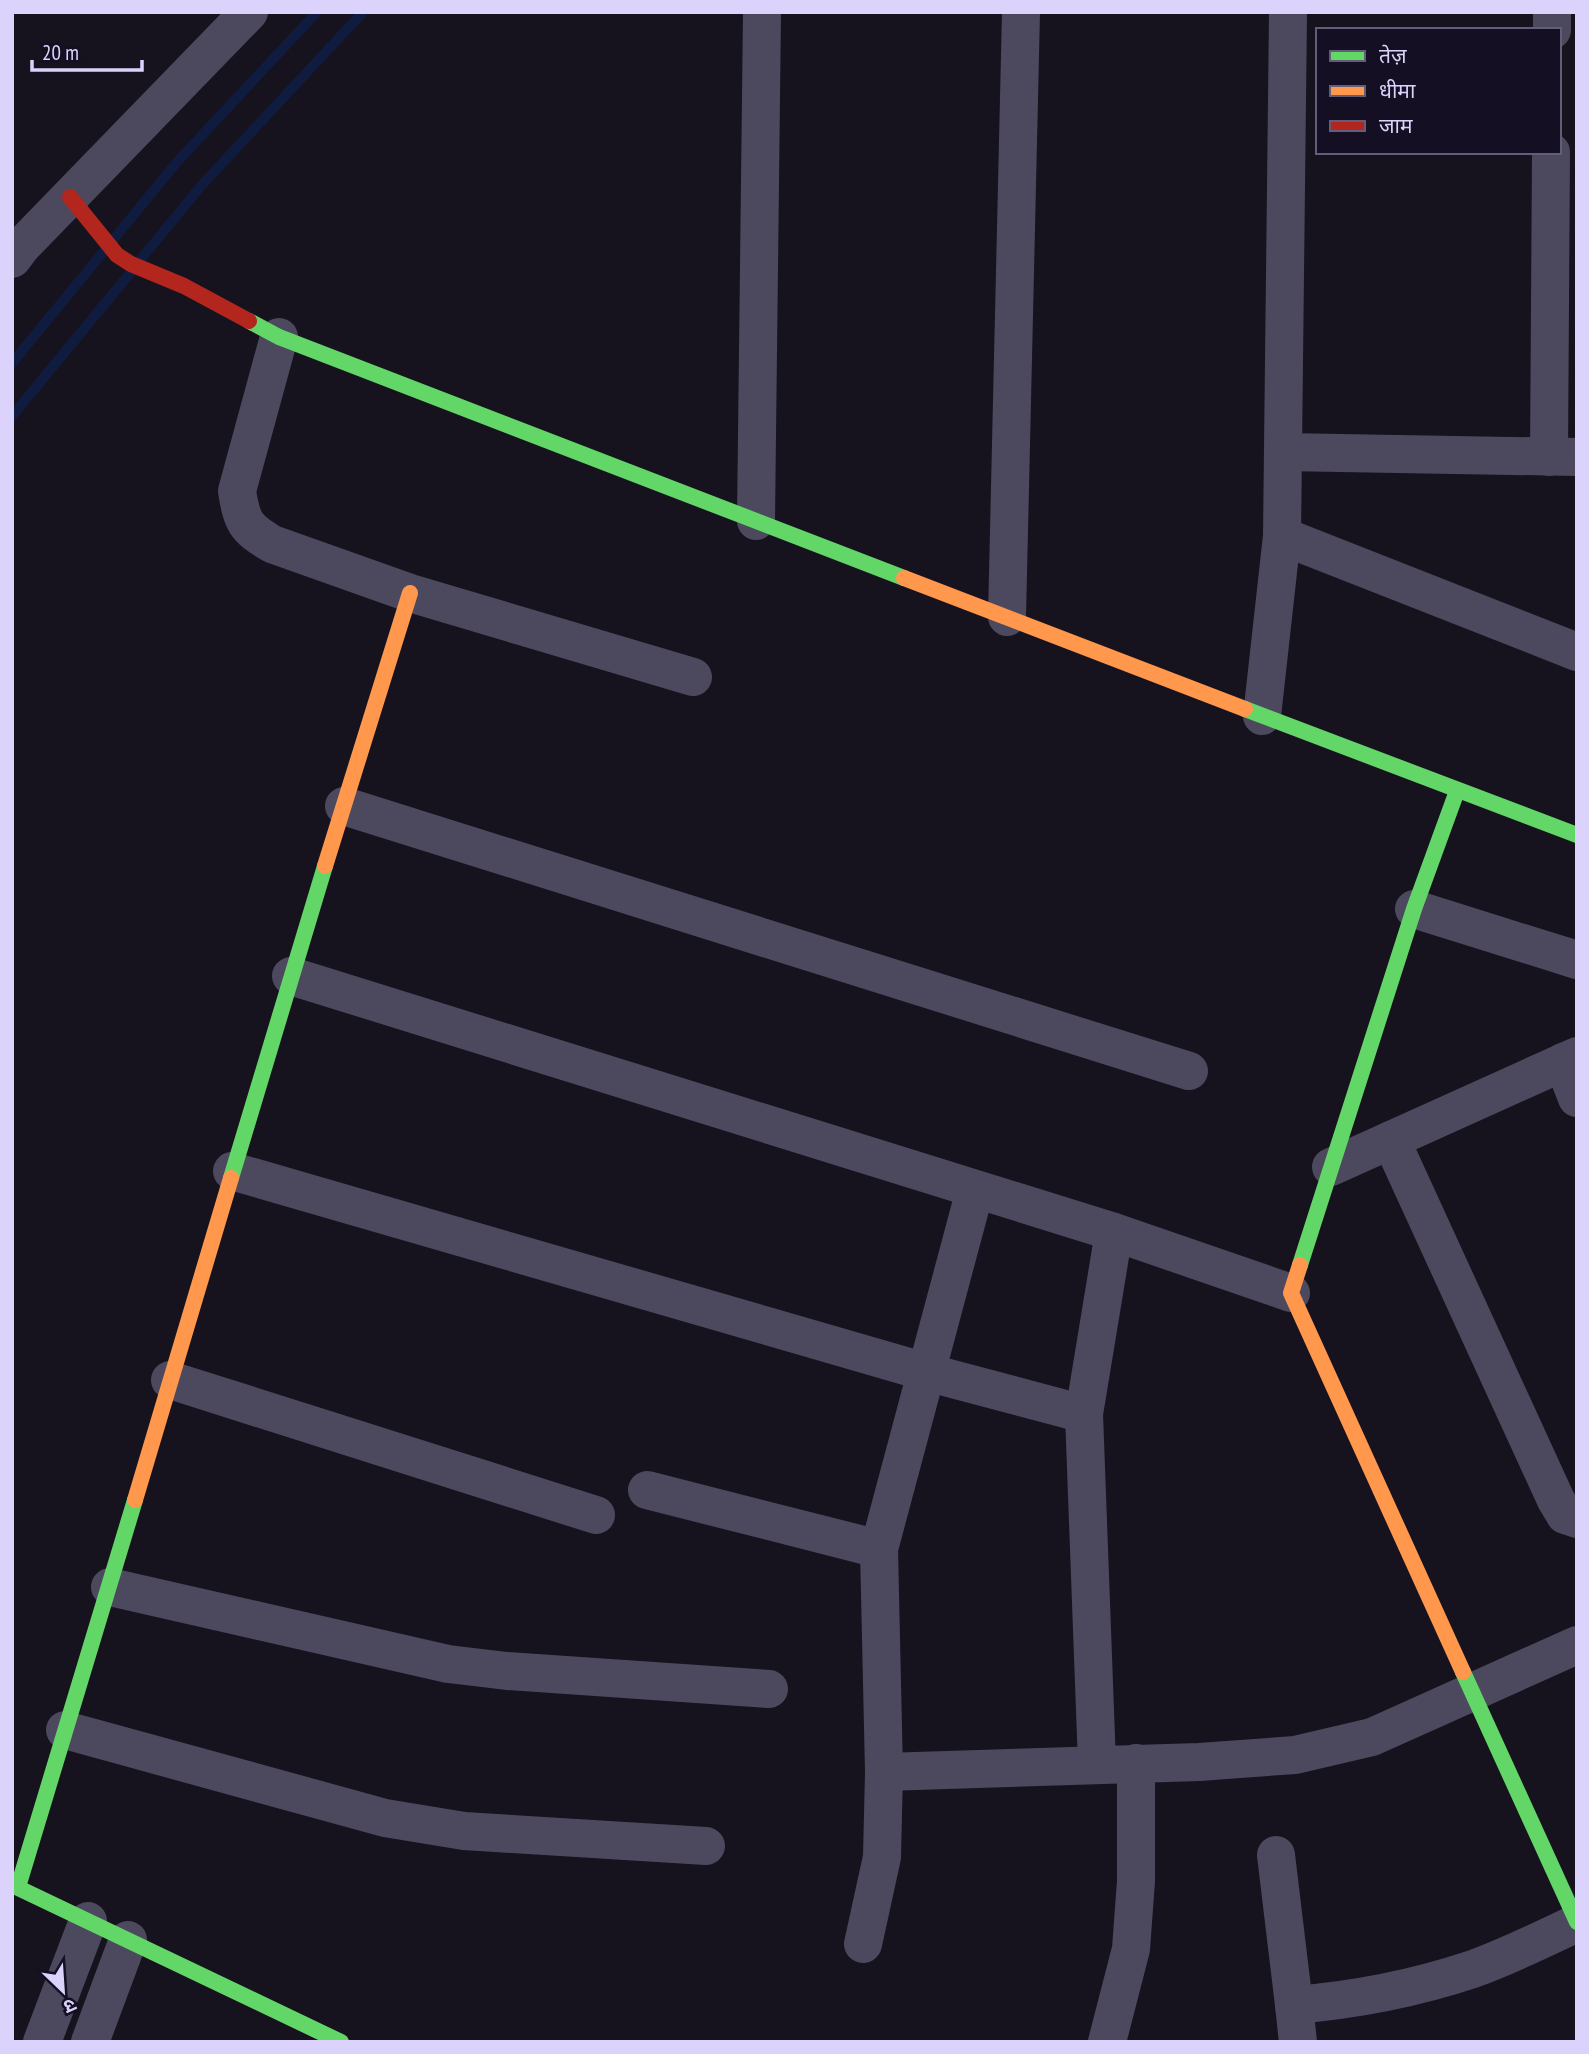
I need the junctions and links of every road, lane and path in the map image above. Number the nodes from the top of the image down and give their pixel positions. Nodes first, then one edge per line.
1 (249, 12) edge
2 (762, 12) edge
3 (1021, 12) edge
4 (1288, 12) edge
5 (1552, 154) edge
6 (1564, 202) edge
7 (85, 214) junction
8 (12, 259) edge
9 (279, 337) junction
10 (1283, 452) junction
11 (1563, 457) edge
12 (756, 521) junction
13 (1282, 536) junction
14 (410, 593) junction
15 (1007, 617) junction
16 (1577, 652) edge
17 (693, 677) dead end
18 (1262, 716) junction
19 (1457, 791) junction
20 (344, 806) junction
21 (1577, 835) edge
22 (1414, 909) junction
23 (1577, 960) edge
24 (291, 975) junction
25 (1570, 1059) edge
26 (1189, 1071) dead end
27 (1577, 1098) edge
28 (1391, 1140) junction
29 (1331, 1167) junction
30 (232, 1171) junction
31 (975, 1189) junction
32 (1114, 1232) junction
33 (1291, 1293) junction
34 (926, 1372) junction
35 (170, 1380) junction
36 (1084, 1414) junction
37 (647, 1490) dead end
38 (596, 1515) dead end
39 (1577, 1520) edge
40 (879, 1549) junction
41 (110, 1587) junction
42 (1577, 1645) edge
43 (769, 1689) dead end
44 (1473, 1692) junction
45 (65, 1730) junction
46 (1136, 1763) junction
47 (1097, 1764) junction
48 (884, 1772) junction
49 (706, 1846) dead end
50 (1276, 1855) dead end
51 (15, 1886) edge
52 (88, 1921) junction
53 (1577, 1922) edge
54 (128, 1940) junction
55 (863, 1944) dead end
56 (1296, 2024) edge
57 (42, 2042) edge
58 (90, 2042) edge
59 (341, 2042) edge
60 (1107, 2042) edge

1 - 7 street
2 - 12 street
3 - 15 street
4 - 10 street
5 - 6 street
6 - 11 street
7 - 8 street
7 - 9 street
9 - 12 street
9 - 14 street
10 - 11 street
10 - 13 street
12 - 15 street
13 - 16 street
13 - 18 street
14 - 17 street
14 - 20 street
15 - 18 street
18 - 19 street
19 - 21 street
19 - 22 street
20 - 24 street
20 - 26 street
22 - 23 street
22 - 29 street
24 - 30 street
24 - 31 street
25 - 27 street
25 - 28 street
28 - 29 street
28 - 39 street
29 - 33 street
30 - 34 street
30 - 35 street
31 - 32 street
31 - 34 street
32 - 33 street
32 - 36 street
33 - 44 street
34 - 36 street
34 - 40 street
35 - 38 street
35 - 41 street
36 - 47 street
37 - 40 street
40 - 48 street
41 - 43 street
41 - 45 street
42 - 44 street
44 - 46 street
44 - 53 street
45 - 49 street
45 - 51 street
46 - 47 street
46 - 60 street
47 - 48 street
48 - 55 street
50 - 56 street
51 - 52 street
52 - 54 street
52 - 57 street
53 - 56 street
54 - 58 street
54 - 59 street

